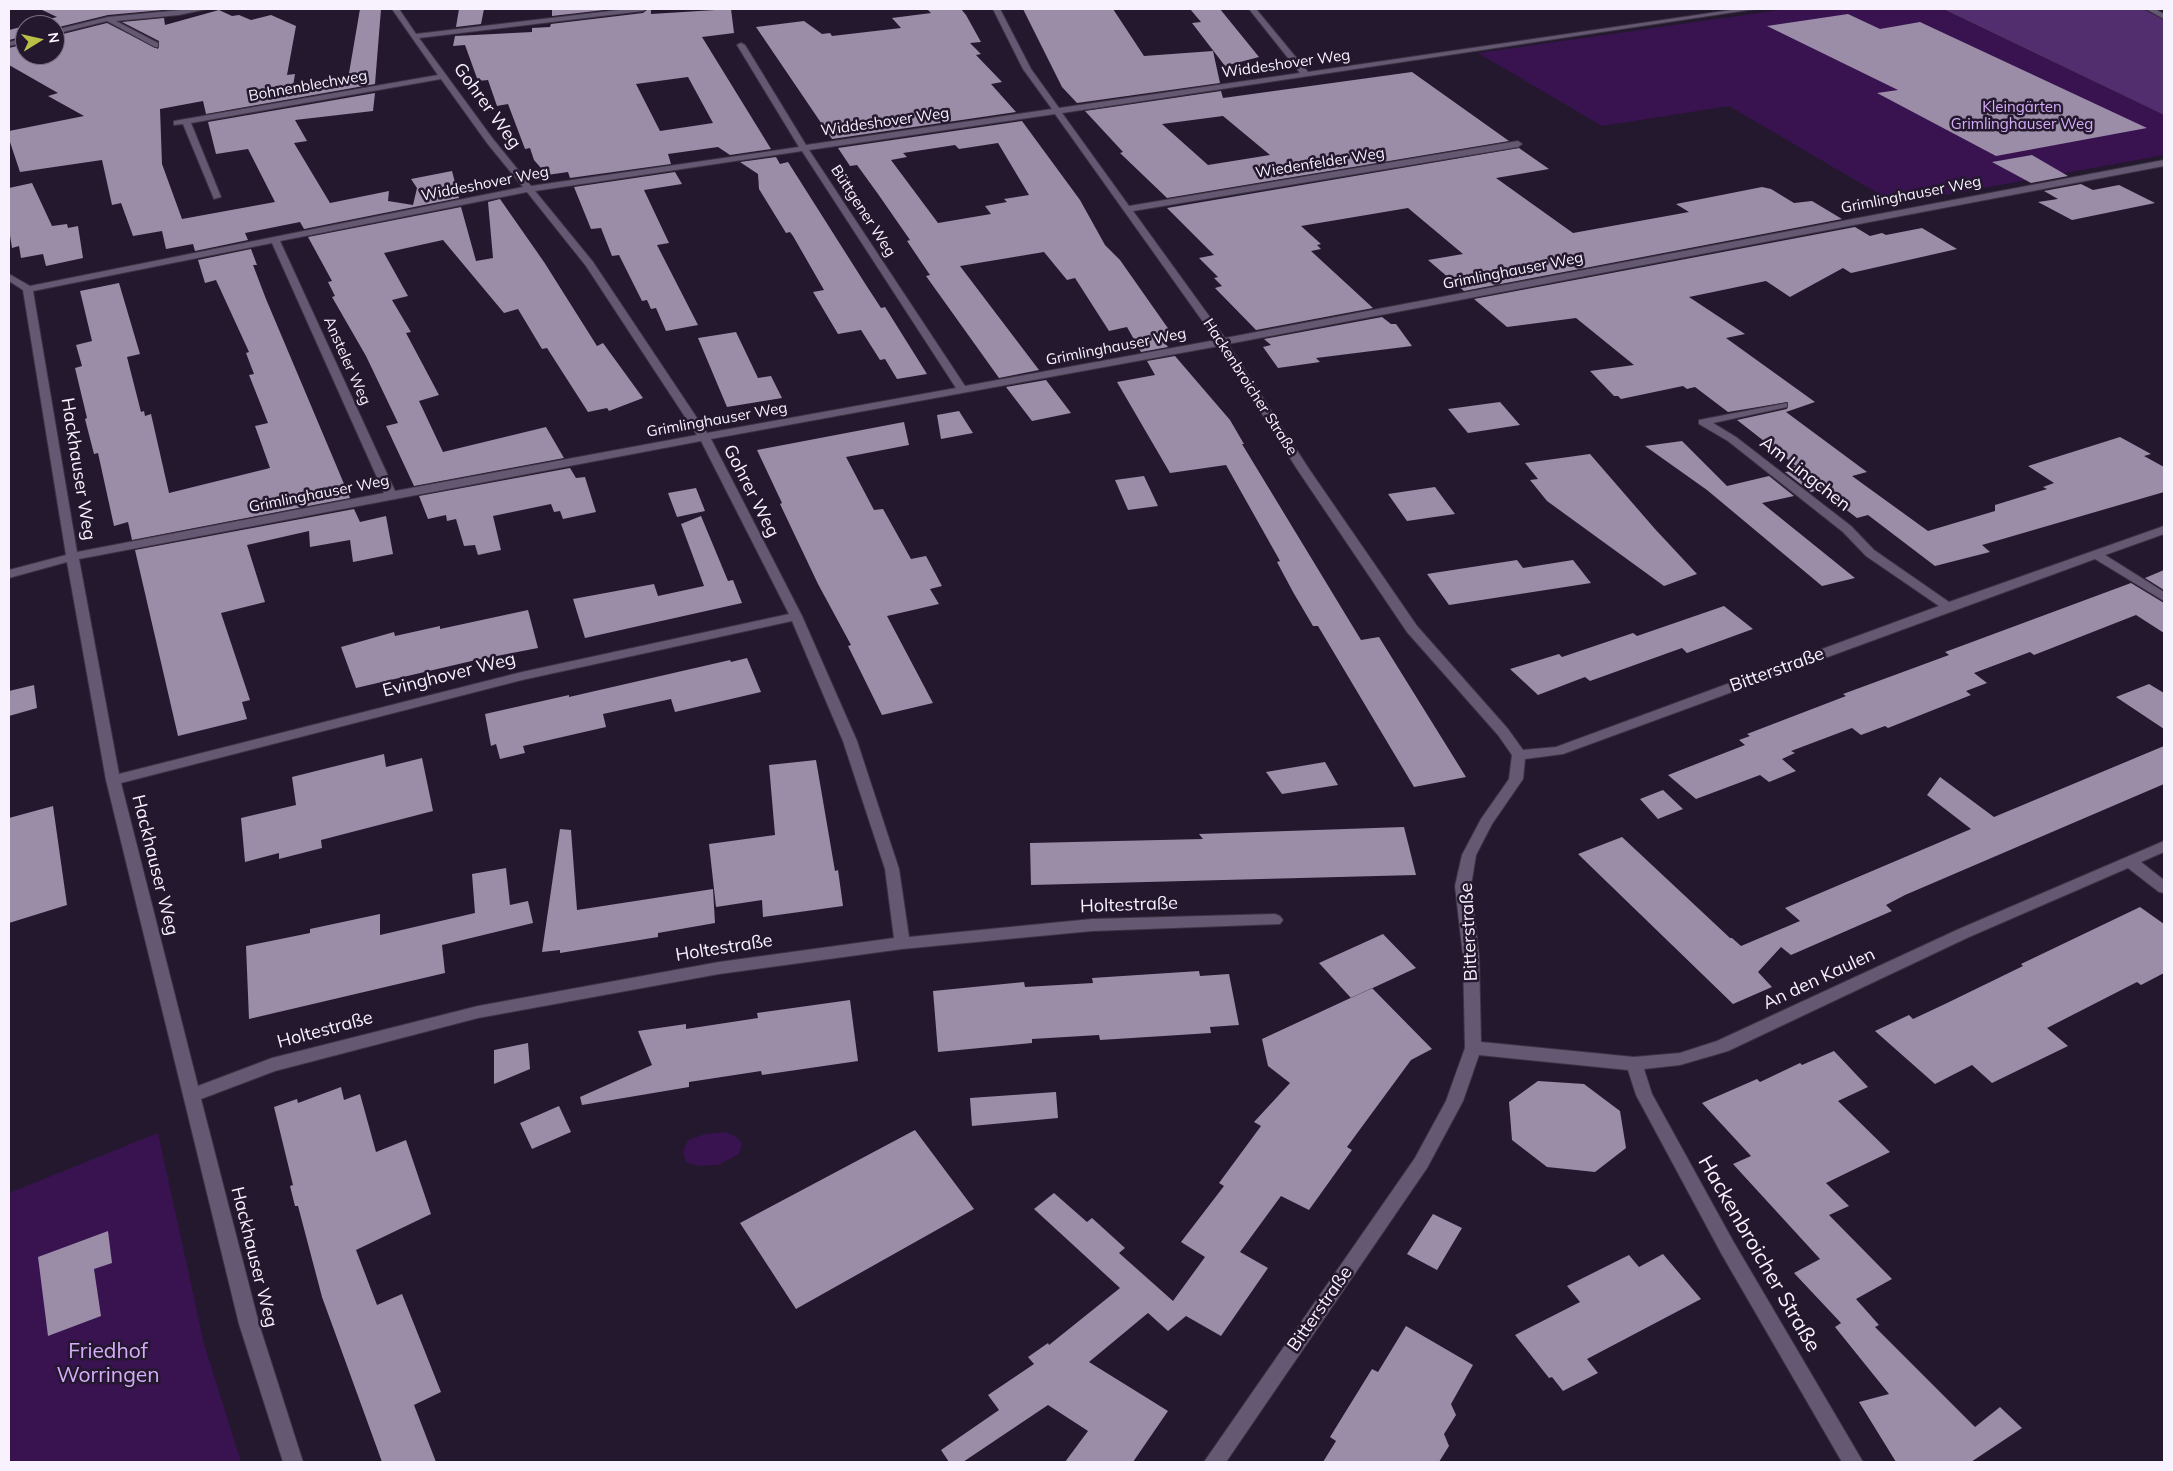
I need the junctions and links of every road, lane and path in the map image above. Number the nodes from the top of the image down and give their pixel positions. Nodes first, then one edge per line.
1 (111, 9) edge
2 (203, 9) edge
3 (395, 9) edge
4 (643, 9) edge
5 (996, 9) edge
6 (1252, 9) edge
7 (1751, 9) edge
8 (2150, 9) edge
9 (128, 17) junction
10 (2164, 17) edge
11 (108, 19) junction
12 (65, 30) edge
13 (415, 36) junction
14 (155, 45) dead end
15 (741, 45) dead end
16 (444, 76) junction
17 (1306, 76) junction
18 (1056, 111) junction
19 (1518, 144) dead end
20 (803, 147) junction
21 (2164, 163) edge
22 (528, 189) junction
23 (217, 197) dead end
24 (1127, 209) junction
25 (275, 240) junction
26 (9, 277) edge
27 (28, 289) junction
28 (1222, 342) junction
29 (963, 390) junction
30 (1783, 405) dead end
31 (704, 437) junction
32 (391, 495) junction
33 (2164, 530) edge
34 (2097, 555) junction
35 (72, 557) junction
36 (9, 574) edge
37 (2164, 597) edge
38 (1948, 607) junction
39 (796, 616) junction
40 (1519, 755) junction
41 (113, 780) junction
42 (2164, 846) edge
43 (2129, 862) junction
44 (2164, 888) edge
45 (1276, 920) dead end
46 (902, 943) junction
47 (1473, 1048) junction
48 (1634, 1064) junction
49 (192, 1095) junction
50 (294, 1462) edge
51 (1214, 1462) edge
52 (1853, 1462) edge

1 - 9 street
2 - 9 street
3 - 13 street, Gohrer Weg
4 - 13 street
5 - 18 street, Hackenbroicher Straße
6 - 17 street
7 - 17 street, Widdeshover Weg
8 - 10 street
9 - 11 street
11 - 12 street
11 - 14 street
13 - 16 street, Gohrer Weg
15 - 20 street, Büttgener Weg
16 - 22 street, Gohrer Weg
16 - 23 street, Bohnenblechweg
17 - 18 street, Widdeshover Weg
18 - 20 street, Widdeshover Weg
18 - 24 street, Hackenbroicher Straße
19 - 24 street, Wiedenfelder Weg
20 - 22 street, Widdeshover Weg
20 - 29 street, Büttgener Weg
21 - 28 street, Grimlinghauser Weg
22 - 25 street, Widdeshover Weg
22 - 31 street, Gohrer Weg
24 - 28 street, Hackenbroicher Straße
25 - 27 street, Widdeshover Weg
25 - 32 street, Ansteler Weg
26 - 27 street
27 - 35 street, Hackhauser Weg
28 - 29 street, Grimlinghauser Weg
28 - 40 street, Hackenbroicher Straße
29 - 31 street, Grimlinghauser Weg
30 - 38 street, Am Lingchen
31 - 32 street, Grimlinghauser Weg
31 - 39 street, Gohrer Weg
32 - 35 street, Grimlinghauser Weg
33 - 34 street, Bitterstraße
34 - 37 street
34 - 38 street, Bitterstraße
35 - 36 street, Grimlinghauser Weg
35 - 41 street, Hackhauser Weg
38 - 40 street, Bitterstraße
39 - 41 street, Evinghover Weg
39 - 46 street, Gohrer Weg
40 - 47 street, Bitterstraße
41 - 49 street, Hackhauser Weg
42 - 43 street, An den Kaulen
43 - 44 street
43 - 48 street, An den Kaulen
45 - 46 street, Holtestraße
46 - 49 street, Holtestraße
47 - 48 street, An den Kaulen
47 - 51 street, Bitterstraße
48 - 52 street, Hackenbroicher Straße
49 - 50 street, Hackhauser Weg

